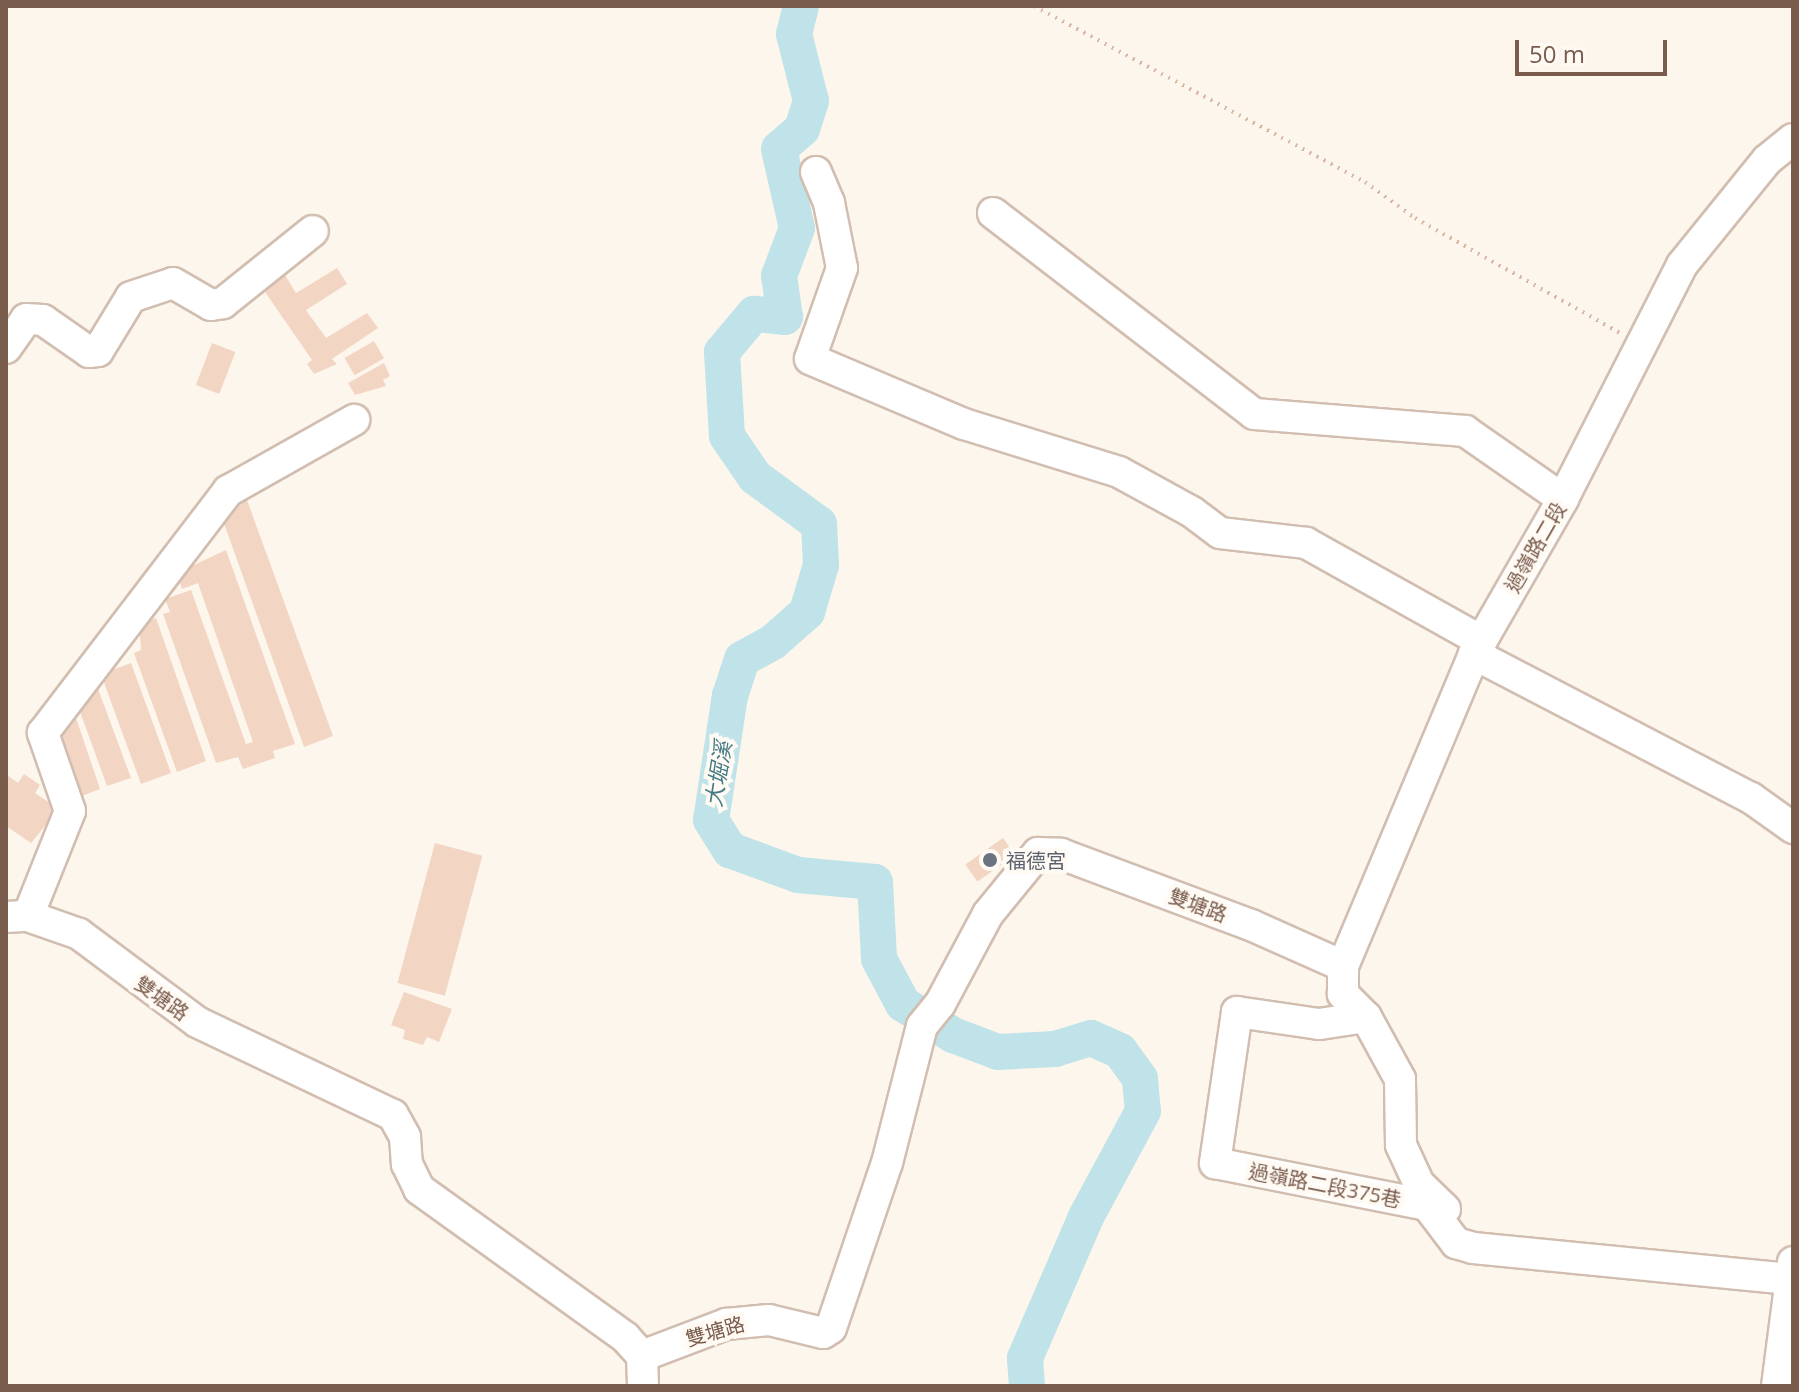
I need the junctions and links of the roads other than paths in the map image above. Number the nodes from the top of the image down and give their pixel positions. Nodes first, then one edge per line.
1 (1793, 139) edge
2 (816, 172) dead end
3 (993, 213) dead end
4 (313, 231) dead end
5 (6, 348) edge
6 (354, 420) dead end
7 (1563, 499) junction
8 (1478, 648) junction
9 (1793, 828) edge
10 (17, 917) edge
11 (1343, 966) junction
12 (1366, 1017) junction
13 (1473, 1248) junction
14 (1792, 1270) edge
15 (1790, 1324) edge
16 (642, 1356) junction
17 (1784, 1371) edge
18 (643, 1386) edge

1 - 7 street, 過嶺路二段
2 - 8 street
3 - 7 street
4 - 5 street
6 - 10 street
7 - 8 street, 過嶺路二段
8 - 9 street
8 - 11 street, 過嶺路二段
10 - 16 street, 雙塘路
11 - 12 street
11 - 16 street, 雙塘路
12 - 13 street
12 - 13 street, 過嶺路二段375巷
13 - 14 street
14 - 15 street
15 - 17 street
16 - 18 street

